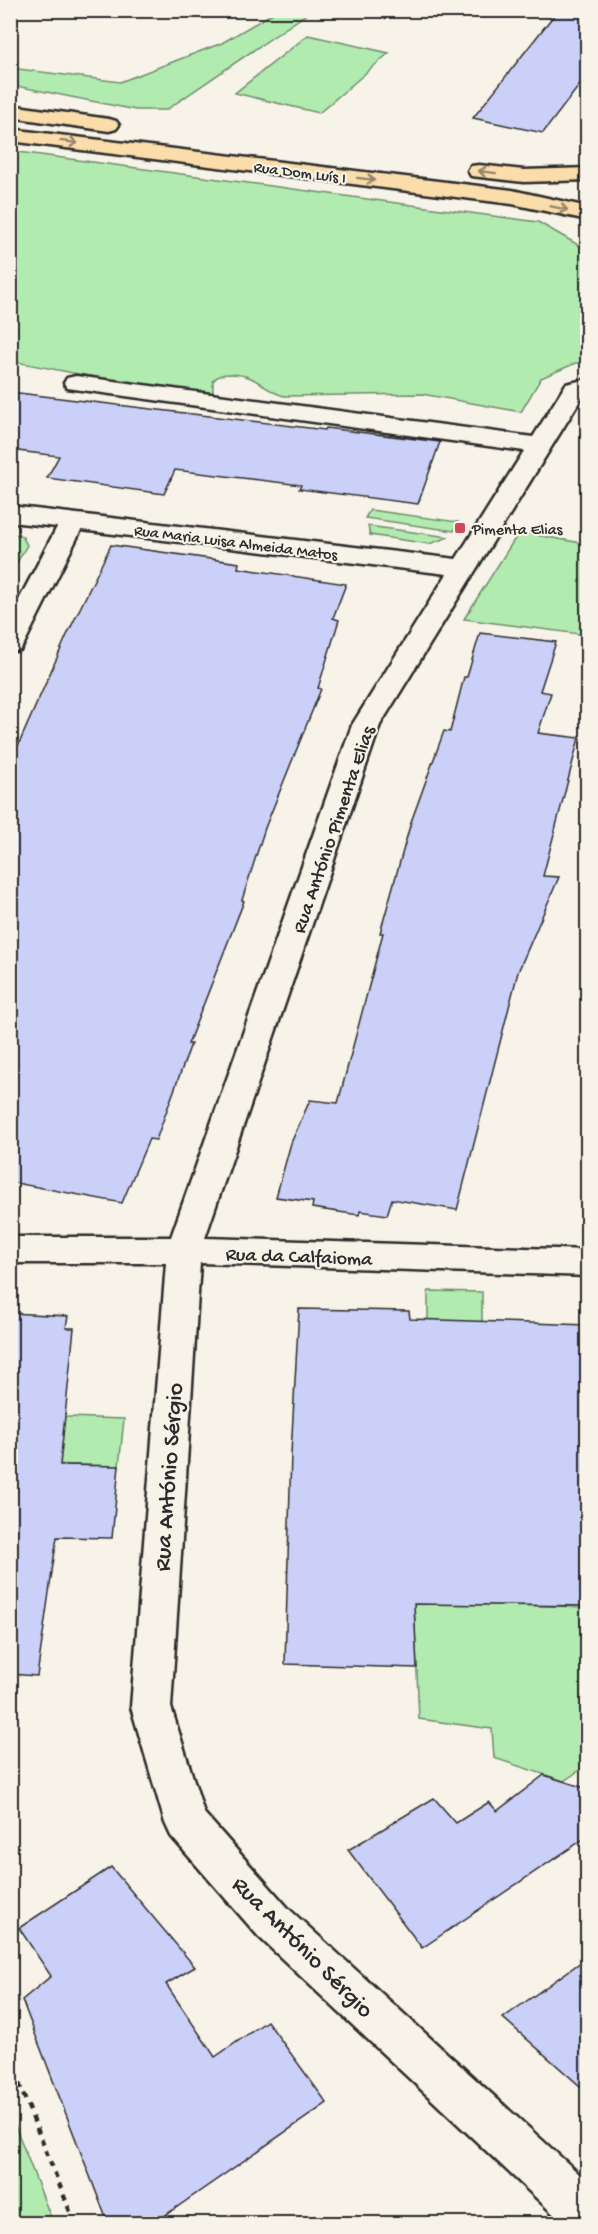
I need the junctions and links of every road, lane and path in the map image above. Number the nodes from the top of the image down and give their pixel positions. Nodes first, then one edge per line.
1 (10, 111) edge
2 (124, 127) dead end
3 (10, 135) edge
4 (465, 169) dead end
5 (588, 174) edge
6 (588, 214) edge
7 (76, 383) dead end
8 (588, 386) edge
9 (541, 446) junction
10 (10, 514) edge
11 (73, 521) junction
12 (462, 568) junction
13 (10, 644) edge
14 (10, 1250) edge
15 (184, 1250) junction
16 (588, 1263) edge
17 (10, 2061) edge
18 (588, 2214) edge
19 (75, 2223) edge

1 - 2 main road
3 -> 6 main road, Rua Dom Luís I
5 -> 4 main road
7 - 9 street
8 - 9 street, Rua António Pimenta Elias
9 - 12 street, Rua António Pimenta Elias
10 - 11 street, Rua Maria Luisa Almeida Matos
11 - 12 street, Rua Maria Luisa Almeida Matos
11 - 13 street
12 - 15 street, Rua António Pimenta Elias
14 - 15 street, Rua da Calfaioma
15 - 16 street, Rua da Calfaioma
15 - 18 street, Rua António Sérgio
17 - 19 path

